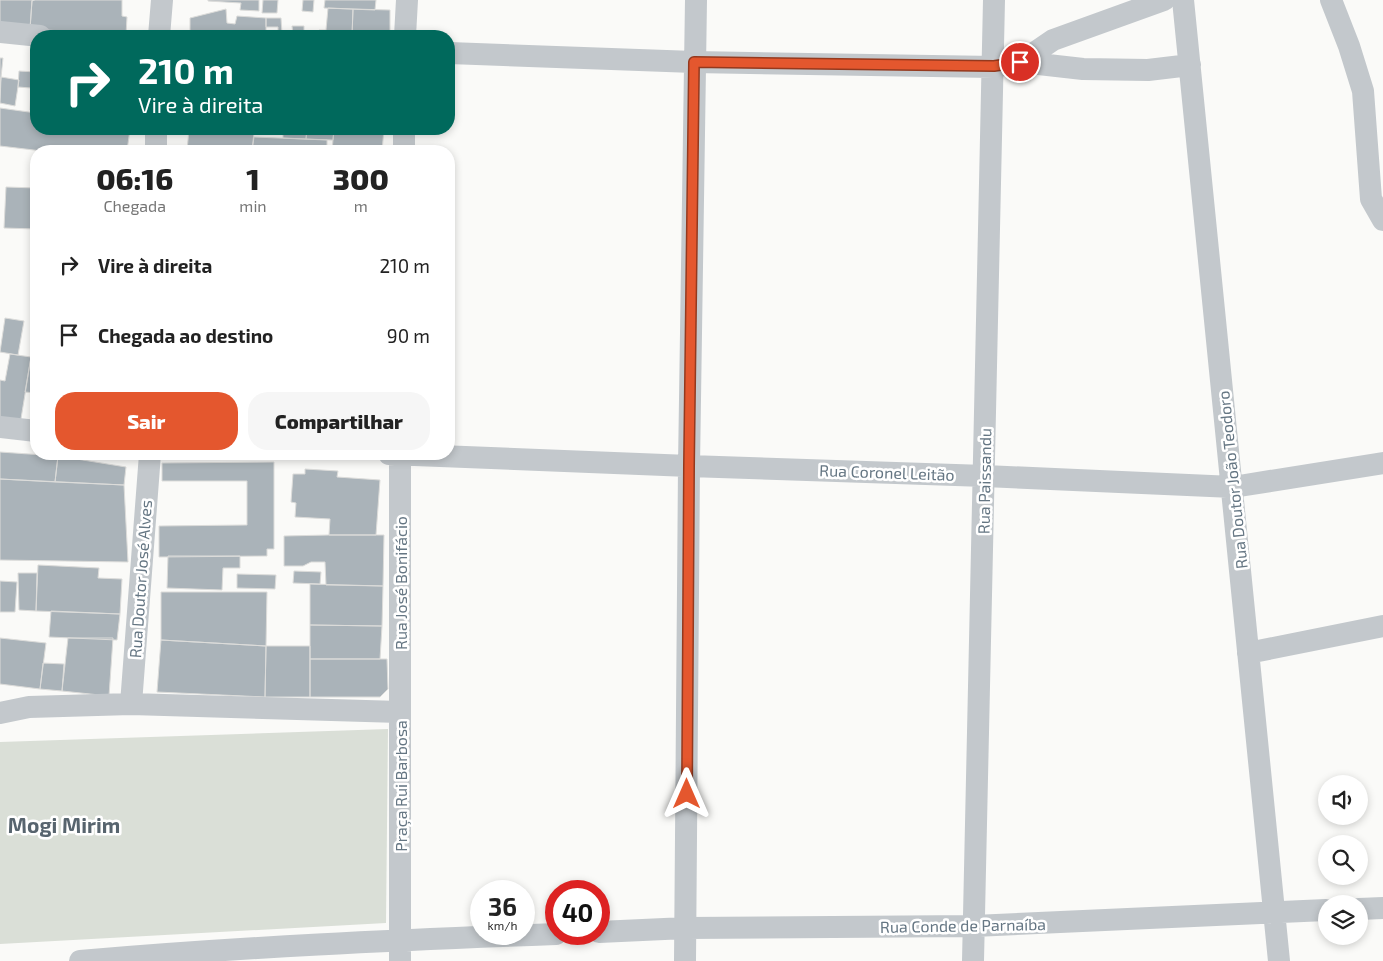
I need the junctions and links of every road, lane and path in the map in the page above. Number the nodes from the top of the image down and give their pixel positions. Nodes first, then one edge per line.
1 (162, 0) edge
2 (406, 0) edge
3 (696, 0) edge
4 (994, 0) edge
5 (1164, 0) edge
6 (1183, 0) edge
7 (1331, 0) edge
8 (160, 30) edge
9 (405, 30) edge
10 (0, 32) edge
11 (30, 35) edge
12 (455, 53) edge
13 (694, 62) junction
14 (1020, 62) junction
15 (994, 66) junction
16 (1190, 66) junction
17 (1383, 220) edge
18 (0, 427) edge
19 (30, 430) edge
20 (455, 456) edge
21 (150, 460) edge
22 (400, 460) edge
23 (1383, 463) edge
24 (689, 466) junction
25 (984, 476) junction
26 (1233, 487) junction
27 (1383, 626) edge
28 (1248, 653) junction
29 (131, 704) junction
30 (400, 712) junction
31 (0, 713) edge
32 (1383, 908) edge
33 (1368, 909) edge
34 (1318, 910) edge
35 (1275, 912) junction
36 (974, 926) junction
37 (686, 928) junction
38 (610, 931) edge
39 (545, 935) edge
40 (400, 950) edge
41 (181, 957) edge
42 (80, 961) edge
43 (685, 961) edge
44 (973, 961) edge
45 (1279, 961) edge

1 - 8 street
2 - 9 street
3 - 13 street
4 - 15 street, Rua Paissandu
5 - 14 street
6 - 16 street, Rua Doutor João Teodoro
7 - 17 street
10 - 11 street
12 - 13 street
13 - 15 street
13 - 24 street
14 - 15 street
14 - 16 street
15 - 25 street, Rua Paissandu
16 - 26 street, Rua Doutor João Teodoro
18 - 19 street
20 - 24 street, Rua Coronel Leitão
21 - 29 street, Rua Doutor José Alves
22 - 30 street, Rua José Bonifácio
23 - 26 street, Rua Coronel Leitão
24 - 25 street, Rua Coronel Leitão
24 - 37 street
25 - 26 street, Rua Coronel Leitão
25 - 36 street, Rua Paissandu
26 - 28 street, Rua Doutor João Teodoro
27 - 28 street
28 - 35 street, Rua Doutor João Teodoro
29 - 30 street, Praça Rui Barbosa
29 - 31 street, Praça Rui Barbosa
30 - 40 street, Praça Rui Barbosa
32 - 33 street
34 - 35 street, Rua Conde de Parnaíba
35 - 36 street, Rua Conde de Parnaíba
35 - 45 street, Rua Doutor João Teodoro
36 - 37 street, Rua Conde de Parnaíba
36 - 44 street, Rua Paissandu
37 - 38 street, Rua Conde de Parnaíba
37 - 43 street
39 - 40 street
40 - 41 street
41 - 42 street

